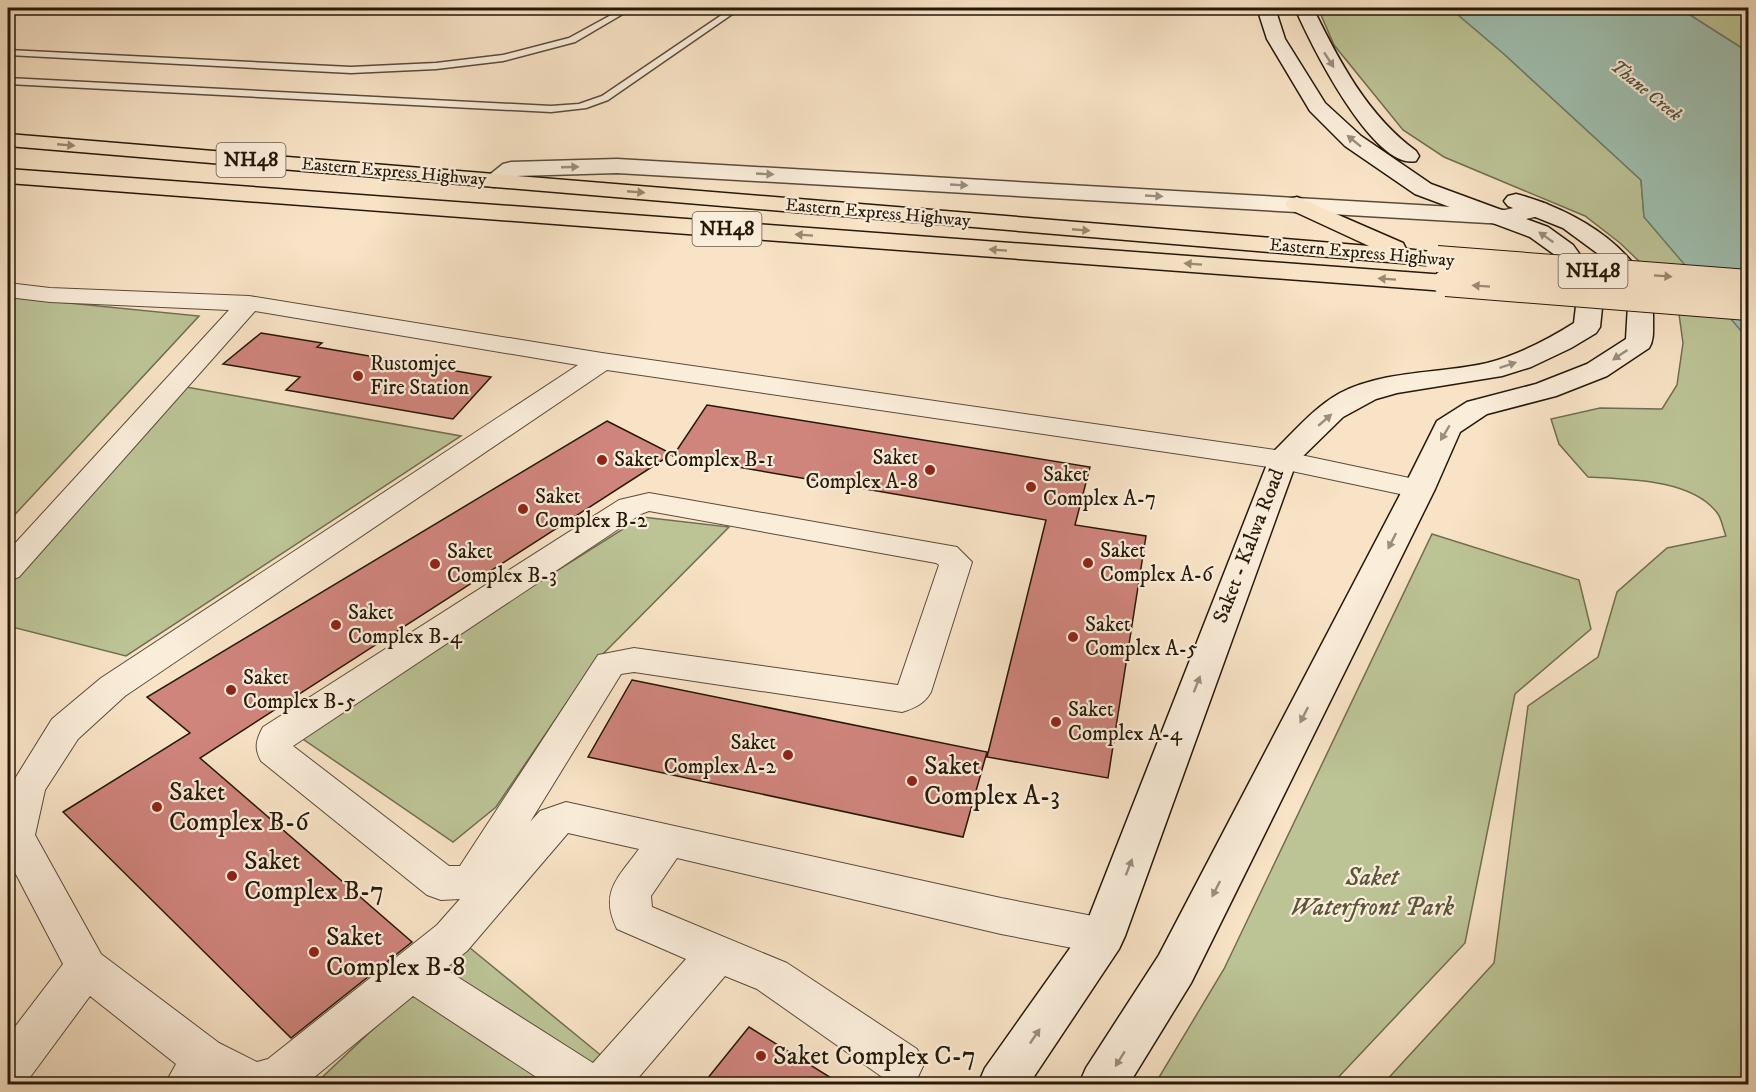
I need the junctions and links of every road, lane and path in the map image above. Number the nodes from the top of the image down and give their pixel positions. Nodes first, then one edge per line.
1 (629, 8) edge
2 (737, 8) edge
3 (1266, 8) edge
4 (1304, 8) edge
5 (8, 53) edge
6 (8, 81) edge
7 (8, 140) edge
8 (1378, 158) junction
9 (1443, 174) dead end
10 (8, 176) edge
11 (494, 180) junction
12 (1297, 204) junction
13 (1539, 209) junction
14 (1505, 218) junction
15 (1427, 258) junction
16 (1749, 283) edge
17 (8, 290) edge
18 (249, 303) junction
19 (1749, 307) edge
20 (602, 361) junction
21 (1282, 460) junction
22 (1419, 489) junction
23 (8, 570) edge
24 (668, 840) junction
25 (486, 882) junction
26 (1103, 936) junction
27 (718, 953) junction
28 (86, 967) junction
29 (411, 972) junction
30 (902, 1064) dead end
31 (8, 1071) edge
32 (199, 1073) edge
33 (255, 1084) edge
34 (585, 1084) edge
35 (604, 1084) edge
36 (1002, 1084) edge
37 (1104, 1084) edge

1 - 5 lane
2 - 6 lane
8 -> 3 main road, Saket - Kalwa Road
4 -> 8 main road
7 -> 11 highway, Eastern Express Highway / NH48
8 - 14 main road, Saket - Kalwa Road
9 - 13 main road
19 -> 10 highway, Eastern Express Highway / NH48, bridge
11 -> 12 main road
11 -> 15 highway, Eastern Express Highway / NH48
12 - 14 main road
12 - 15 highway
13 - 14 main road
13 -> 22 main road
21 -> 14 main road, Saket - Kalwa Road
15 -> 16 highway, Eastern Express Highway / NH48, bridge
17 - 18 street
18 - 20 street
18 - 23 street
20 - 21 street
20 - 28 street
21 - 22 street
26 -> 21 main road, Saket - Kalwa Road
22 -> 37 main road
24 - 25 street
24 - 26 street
24 - 27 street
25 - 25 street
25 - 29 street
36 -> 26 main road, Saket - Kalwa Road
27 - 30 street
27 - 35 street
28 - 31 street
28 - 32 street
29 - 33 street
29 - 34 street
32 - 33 street

